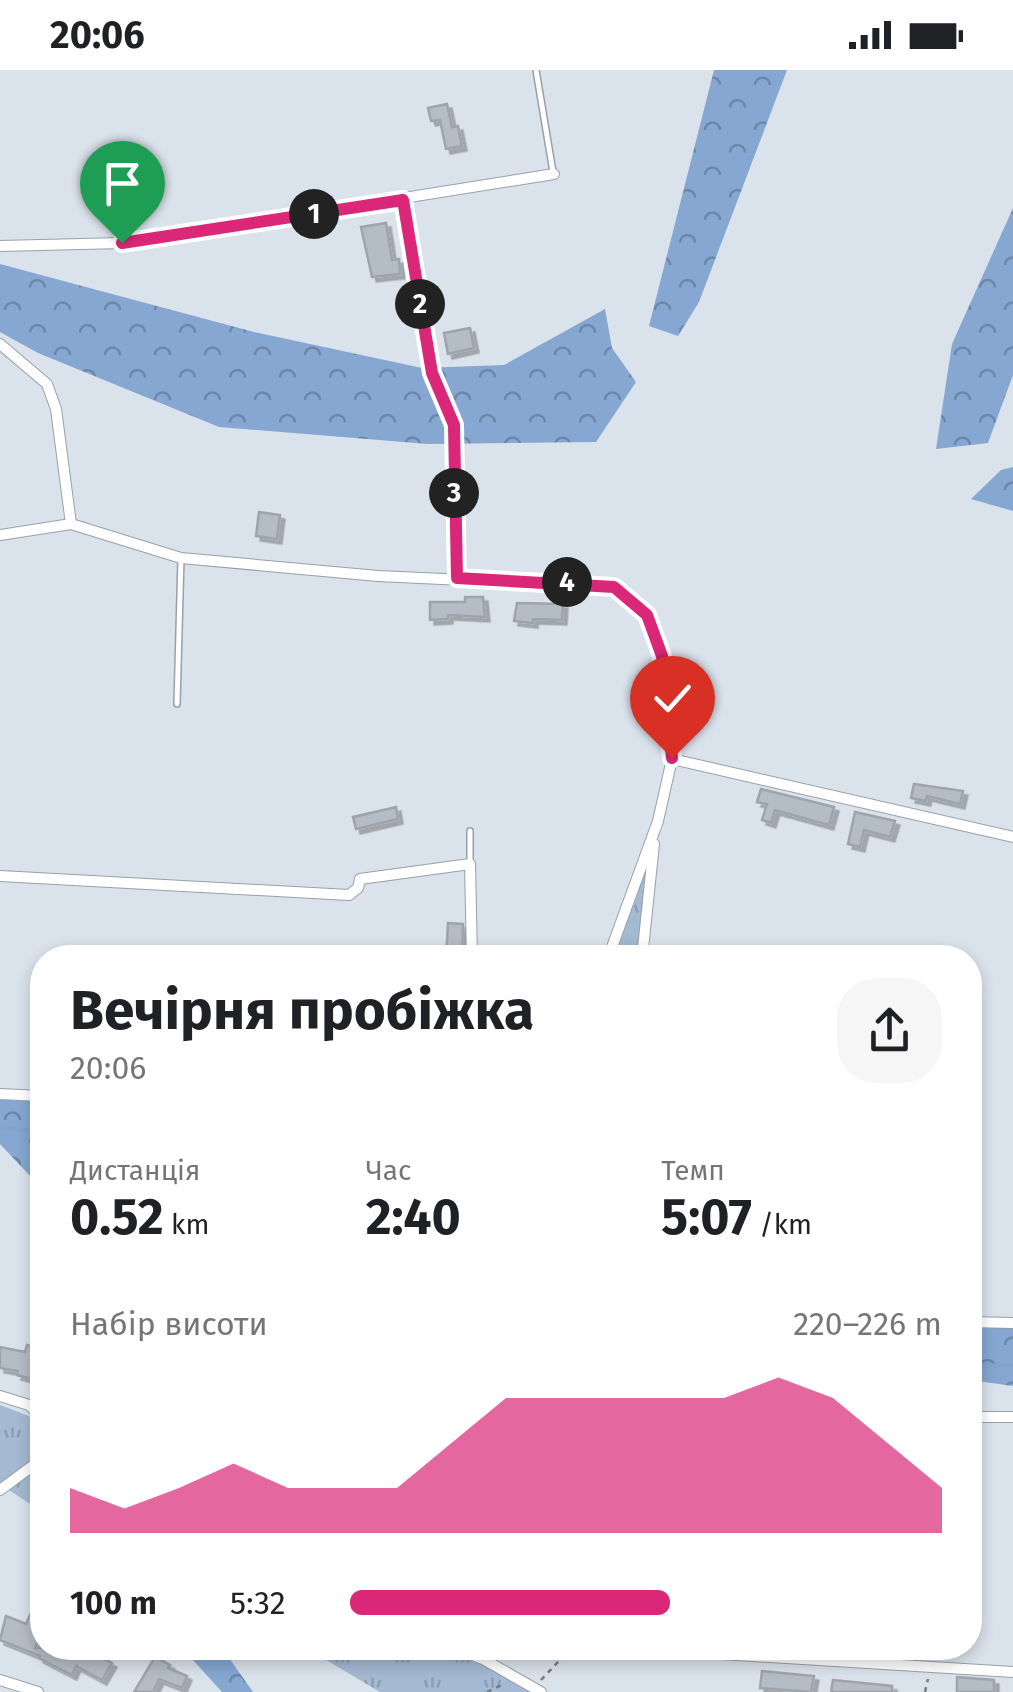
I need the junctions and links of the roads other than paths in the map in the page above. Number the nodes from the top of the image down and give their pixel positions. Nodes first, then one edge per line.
1 (536, 70) edge
2 (554, 174) joint
3 (403, 200) junction
4 (0, 246) edge
5 (0, 344) edge
6 (14, 354) junction
7 (0, 358) edge
8 (71, 524) junction
9 (0, 535) edge
10 (180, 558) junction
11 (457, 578) junction
12 (177, 704) dead end
13 (672, 758) junction
14 (656, 828) junction
15 (470, 830) dead end
16 (1013, 838) edge
17 (470, 864) junction
18 (0, 876) edge
19 (472, 945) edge
20 (613, 945) edge
21 (643, 945) edge
22 (0, 1094) edge
23 (30, 1095) edge
24 (982, 1322) edge
25 (1013, 1323) edge
26 (0, 1396) edge
27 (30, 1406) edge
28 (982, 1417) edge
29 (1013, 1417) edge
30 (30, 1469) edge
31 (0, 1490) edge
32 (484, 1660) edge
33 (851, 1660) edge
34 (1013, 1672) edge
35 (0, 1680) edge
36 (38, 1692) edge
37 (541, 1692) edge

1 - 2 lane
2 - 3 street
3 - 4 street
3 - 11 lane
5 - 6 street
6 - 7 street
6 - 8 street
8 - 9 street
8 - 10 street
10 - 11 street
10 - 12 lane
11 - 13 street
13 - 14 street
13 - 16 street
14 - 20 street
14 - 21 street
15 - 17 lane
17 - 18 street
17 - 19 street
22 - 23 street
24 - 25 street
26 - 27 street
28 - 29 street
30 - 31 street
32 - 37 street
33 - 34 street
35 - 36 street

